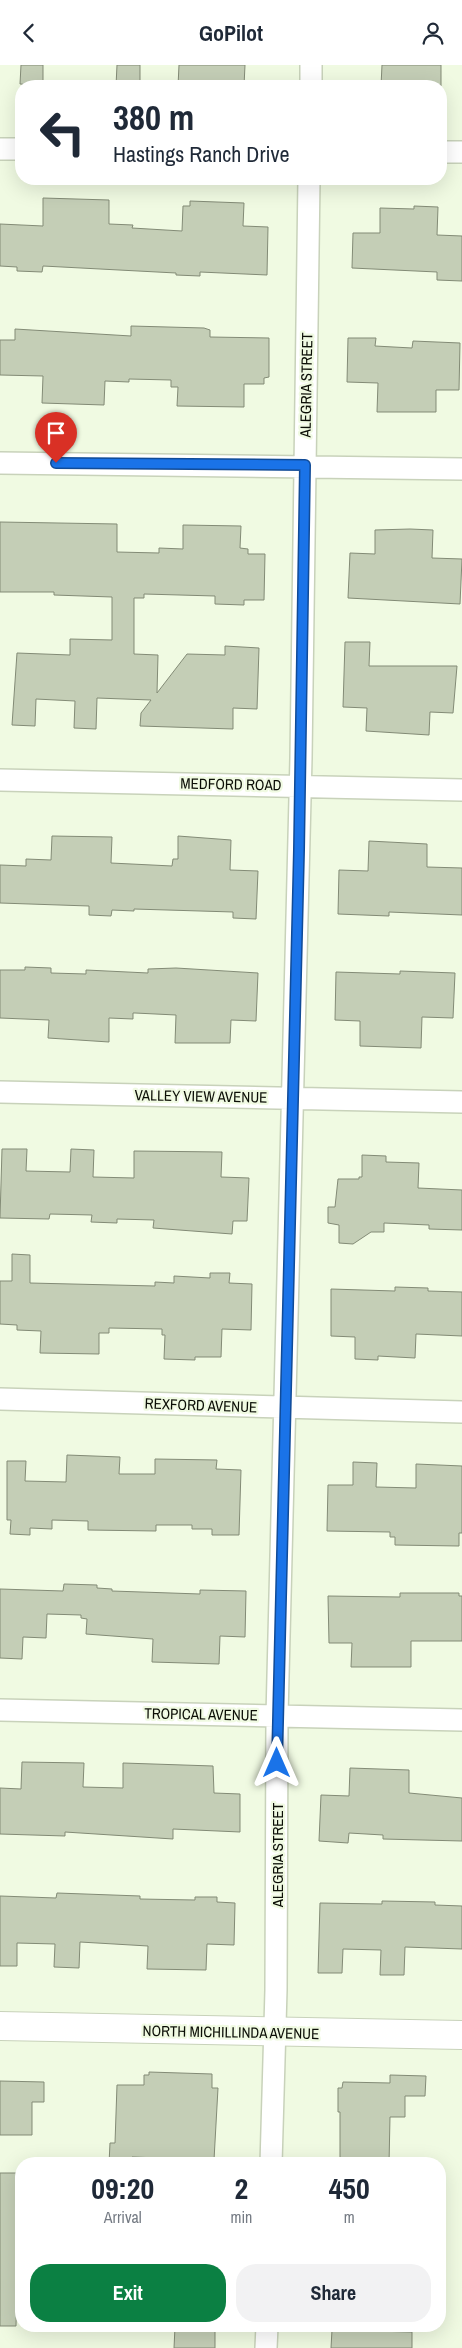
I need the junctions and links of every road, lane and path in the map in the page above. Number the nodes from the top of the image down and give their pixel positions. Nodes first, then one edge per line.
1 (311, 65) edge
2 (311, 80) edge
3 (0, 149) edge
4 (15, 149) edge
5 (447, 152) edge
6 (462, 152) edge
7 (309, 185) edge
8 (0, 463) edge
9 (305, 465) junction
10 (462, 469) edge
11 (0, 780) edge
12 (300, 785) junction
13 (462, 790) edge
14 (0, 1092) edge
15 (293, 1098) junction
16 (462, 1102) edge
17 (0, 1399) edge
18 (286, 1408) junction
19 (462, 1412) edge
20 (0, 1710) edge
21 (277, 1716) junction
22 (462, 1720) edge
23 (0, 2026) edge
24 (274, 2031) junction
25 (462, 2035) edge
26 (270, 2157) edge
27 (267, 2332) edge
28 (266, 2348) edge

1 - 2 street
3 - 4 street
5 - 6 street
7 - 9 street, ALEGRIA STREET
8 - 9 street
9 - 10 street
9 - 12 street, ALEGRIA STREET
11 - 12 street, MEDFORD ROAD
12 - 13 street, MEDFORD ROAD
12 - 15 street, ALEGRIA STREET
14 - 15 street, VALLEY VIEW AVENUE
15 - 16 street, VALLEY VIEW AVENUE
15 - 18 street, ALEGRIA STREET
17 - 18 street, REXFORD AVENUE
18 - 19 street, REXFORD AVENUE
18 - 21 street, ALEGRIA STREET
20 - 21 street, TROPICAL AVENUE
21 - 22 street, TROPICAL AVENUE
21 - 24 street, ALEGRIA STREET
23 - 24 street, NORTH MICHILLINDA AVENUE
24 - 25 street, NORTH MICHILLINDA AVENUE
24 - 26 street, ALEGRIA STREET
27 - 28 street

